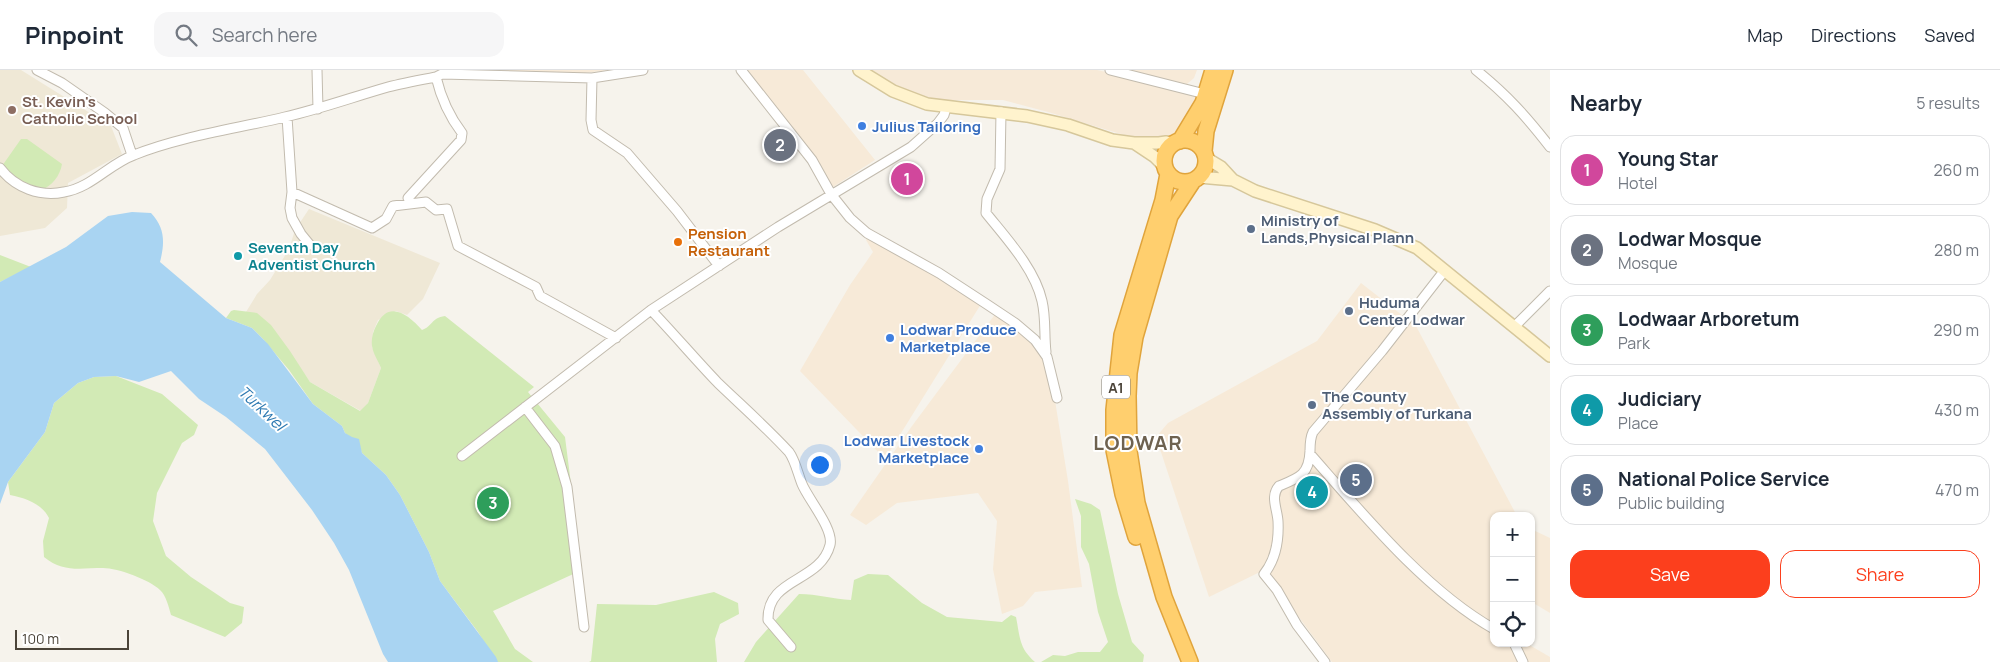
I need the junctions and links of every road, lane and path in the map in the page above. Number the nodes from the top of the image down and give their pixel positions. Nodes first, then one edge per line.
1 (36, 70) edge
2 (317, 70) edge
3 (643, 70) edge
4 (740, 70) edge
5 (859, 70) edge
6 (1110, 70) edge
7 (1213, 70) edge
8 (1225, 70) edge
9 (1476, 70) edge
10 (440, 73) edge
11 (592, 78) junction
12 (1205, 94) junction
13 (946, 108) junction
14 (318, 109) junction
15 (1001, 112) junction
16 (287, 117) junction
17 (1176, 142) junction
18 (1134, 143) junction
19 (1550, 148) edge
20 (1205, 154) junction
21 (132, 155) junction
22 (0, 168) edge
23 (1166, 170) junction
24 (1196, 179) junction
25 (1233, 180) junction
26 (292, 192) junction
27 (831, 194) junction
28 (408, 198) dead end
29 (310, 245) dead end
30 (719, 266) junction
31 (1445, 270) junction
32 (1550, 291) edge
33 (651, 310) junction
34 (1514, 327) junction
35 (616, 338) junction
36 (1550, 356) edge
37 (1047, 357) junction
38 (1057, 398) dead end
39 (525, 407) junction
40 (1310, 454) junction
41 (462, 456) dead end
42 (1164, 597) junction
43 (584, 627) dead end
44 (1490, 627) edge
45 (791, 647) dead end
46 (1516, 647) edge
47 (1190, 662) edge
48 (1325, 662) edge
49 (1523, 662) edge

1 - 21 street
2 - 14 street
3 - 11 street
4 - 27 street
5 - 13 street
6 - 12 street
7 - 12 highway, A1
8 - 20 highway, A1
9 - 19 street
10 - 11 street
10 - 14 street
10 - 28 street
11 - 30 street
12 - 17 highway, A1
13 - 15 street
13 - 27 street
14 - 16 street
15 - 18 street
15 - 37 street
16 - 21 street
16 - 26 street
17 - 18 street
17 - 20 highway
17 - 23 highway, A1
18 - 23 street
20 - 24 highway, A1
20 - 25 street
21 - 22 street
23 - 24 highway
23 - 42 highway, A1
24 - 25 street
24 - 42 highway, A1
25 - 31 street
26 - 29 street
26 - 35 street
27 - 30 street
27 - 37 street
30 - 33 street
31 - 34 street
31 - 40 street
32 - 34 street
33 - 35 street
33 - 45 street
34 - 36 street
35 - 39 street
37 - 38 street
39 - 41 street
39 - 43 street
40 - 44 street
40 - 48 street
42 - 47 highway, A1
46 - 49 street

